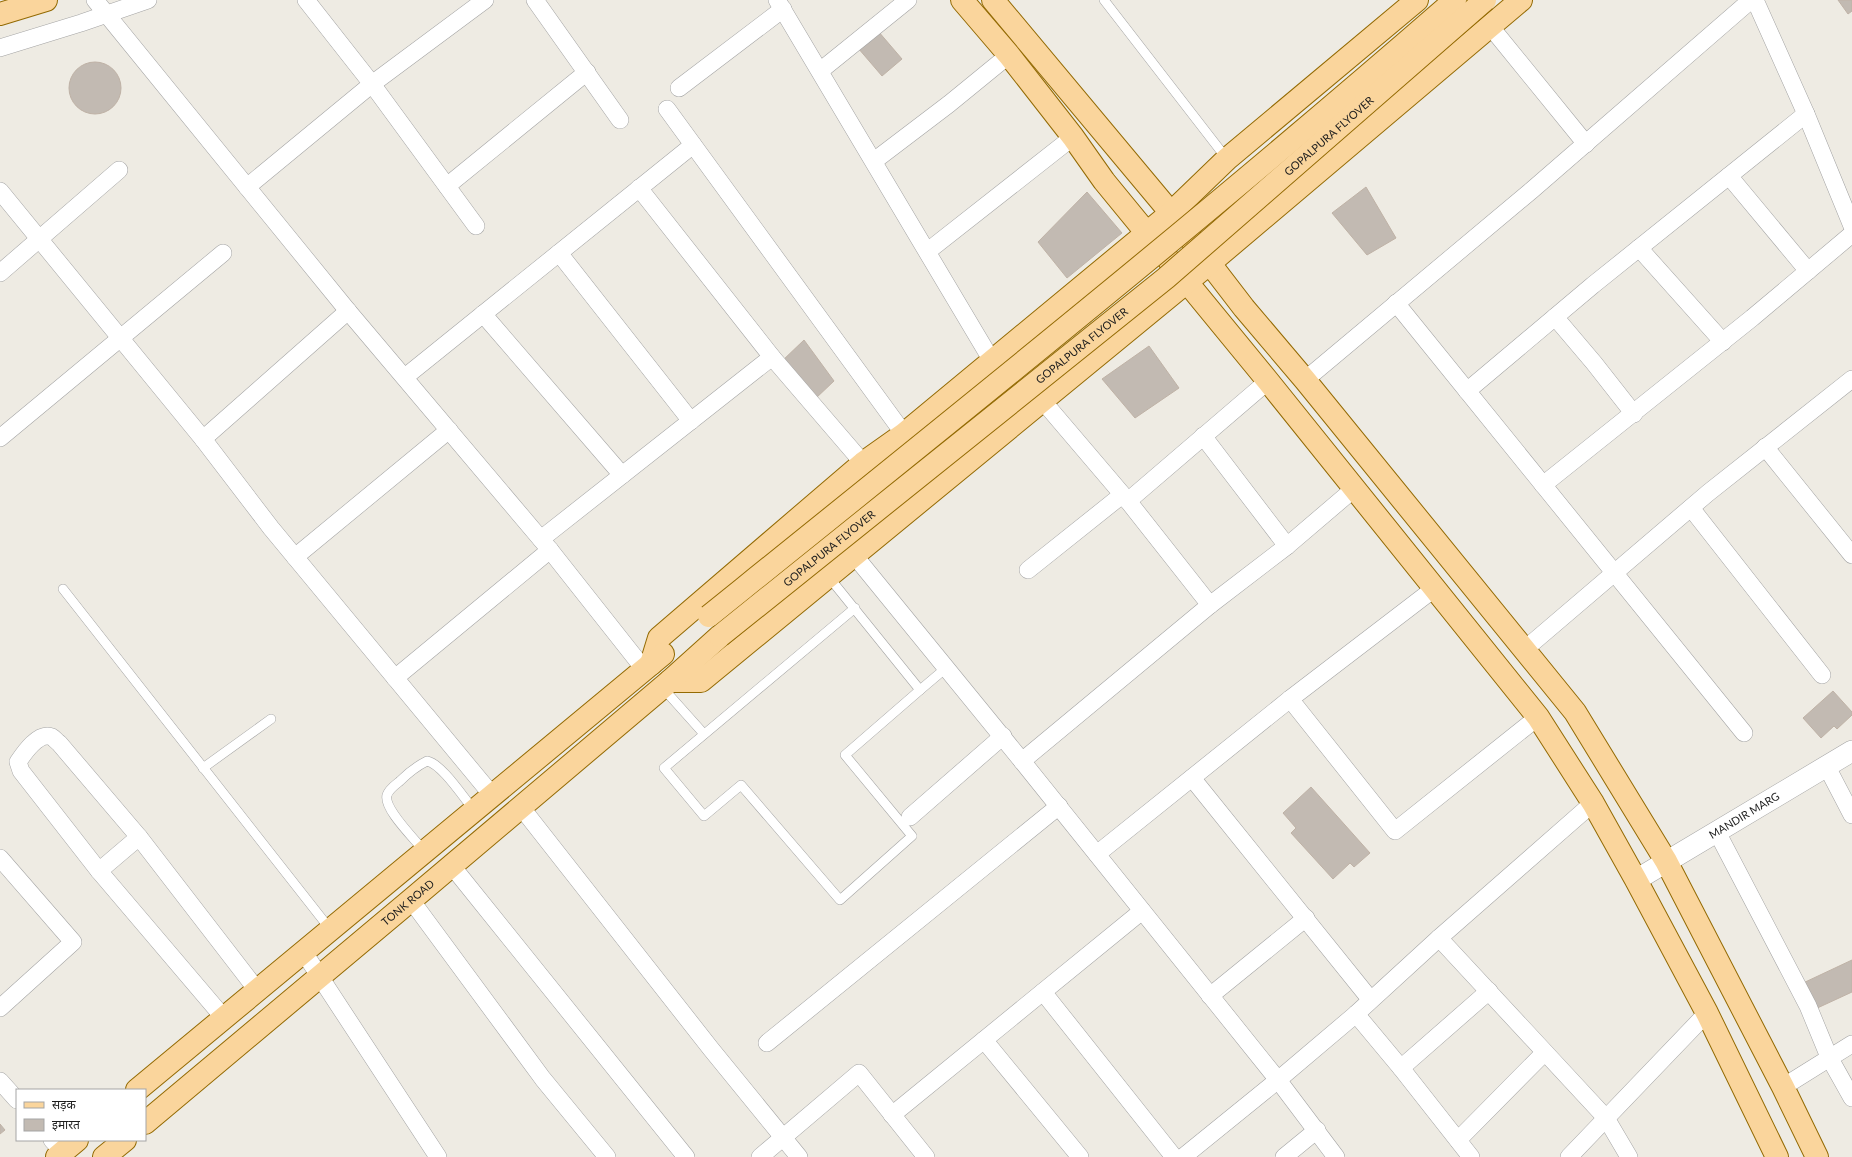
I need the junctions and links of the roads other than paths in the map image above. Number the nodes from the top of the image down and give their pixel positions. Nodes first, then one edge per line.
1 (46, 0) edge
2 (95, 0) edge
3 (148, 0) edge
4 (306, 0) edge
5 (485, 0) edge
6 (535, 0) edge
7 (908, 0) edge
8 (962, 0) edge
9 (993, 0) edge
10 (1104, 0) edge
11 (1455, 0) edge
12 (1484, 0) edge
13 (1521, 0) edge
14 (1751, 0) edge
15 (1755, 0) edge
16 (780, 4) edge
17 (1406, 4) edge
18 (0, 14) edge
19 (107, 14) junction
20 (1490, 26) junction
21 (0, 48) edge
22 (1009, 55) junction
23 (820, 71) junction
24 (587, 72) junction
25 (372, 84) junction
26 (679, 88) dead end
27 (1306, 93) junction
28 (667, 109) dead end
29 (1806, 114) junction
30 (620, 120) dead end
31 (1072, 137) junction
32 (1586, 144) junction
33 (693, 145) junction
34 (1350, 145) junction
35 (1227, 159) junction
36 (874, 161) junction
37 (119, 170) dead end
38 (1729, 176) junction
39 (246, 186) junction
40 (447, 186) junction
41 (639, 188) junction
42 (0, 191) edge
43 (1171, 213) junction
44 (476, 226) dead end
45 (1852, 226) edge
46 (1147, 232) junction
47 (1852, 234) edge
48 (40, 240) junction
49 (1639, 248) junction
50 (928, 251) junction
51 (559, 253) junction
52 (223, 254) dead end
53 (1210, 263) junction
54 (1808, 271) junction
55 (0, 273) edge
56 (1186, 282) junction
57 (1396, 303) junction
58 (348, 311) junction
59 (484, 314) junction
60 (1555, 317) junction
61 (120, 338) junction
62 (1723, 342) junction
63 (772, 357) junction
64 (992, 361) junction
65 (405, 377) junction
66 (1305, 380) junction
67 (1268, 381) junction
68 (1849, 386) edge
69 (1467, 391) junction
70 (1042, 400) junction
71 (939, 405) junction
72 (1634, 414) junction
73 (691, 421) junction
74 (449, 430) junction
75 (904, 434) junction
76 (1203, 436) junction
77 (0, 438) edge
78 (203, 439) junction
79 (1766, 447) junction
80 (979, 453) junction
81 (863, 463) junction
82 (622, 475) junction
83 (1543, 485) junction
84 (1355, 488) junction
85 (1125, 498) junction
86 (1691, 508) junction
87 (545, 545) junction
88 (1287, 546) junction
89 (854, 555) junction
90 (1852, 555) edge
91 (295, 557) junction
92 (1028, 570) dead end
93 (1613, 572) junction
94 (828, 576) junction
95 (1435, 588) junction
96 (63, 589) dead end
97 (1210, 605) junction
98 (855, 608) junction
99 (1524, 650) junction
100 (647, 666) junction
101 (946, 668) junction
102 (1822, 675) dead end
103 (395, 678) junction
104 (666, 684) junction
105 (920, 690) junction
106 (1290, 699) junction
107 (1538, 716) junction
108 (271, 719) dead end
109 (1744, 733) dead end
110 (704, 734) junction
111 (1003, 736) junction
112 (1852, 751) edge
113 (1022, 760) junction
114 (1827, 767) junction
115 (203, 768) junction
116 (1192, 778) junction
117 (492, 795) junction
118 (1593, 803) junction
119 (1059, 806) junction
120 (521, 807) junction
121 (474, 810) junction
122 (1852, 815) edge
123 (906, 820) junction
124 (1717, 832) junction
125 (139, 836) junction
126 (424, 851) junction
127 (1097, 854) junction
128 (0, 858) edge
129 (1666, 861) junction
130 (452, 866) junction
131 (99, 872) junction
132 (1636, 880) junction
133 (411, 900) junction
134 (1142, 911) junction
135 (1306, 918) junction
136 (330, 929) junction
137 (1439, 938) junction
138 (303, 951) junction
139 (320, 977) junction
140 (257, 990) junction
141 (1488, 991) junction
142 (1043, 992) junction
143 (1210, 996) junction
144 (1370, 1000) junction
145 (0, 1008) edge
146 (1707, 1013) junction
147 (1356, 1014) junction
148 (224, 1018) junction
149 (984, 1040) junction
150 (768, 1043) dead end
151 (1852, 1044) edge
152 (1544, 1053) junction
153 (1829, 1057) junction
154 (1401, 1068) junction
155 (1278, 1080) junction
156 (0, 1081) edge
157 (1783, 1087) junction
158 (138, 1089) edge
159 (1852, 1098) edge
160 (16, 1099) edge
161 (892, 1114) junction
162 (1606, 1118) junction
163 (146, 1122) edge
164 (1317, 1130) junction
165 (783, 1138) junction
166 (1458, 1140) junction
167 (124, 1141) edge
168 (104, 1157) edge
169 (438, 1157) edge
170 (608, 1157) edge
171 (686, 1157) edge
172 (760, 1157) edge
173 (798, 1157) edge
174 (926, 1157) edge
175 (1080, 1157) edge
176 (1174, 1157) edge
177 (1183, 1157) edge
178 (1284, 1157) edge
179 (1336, 1157) edge
180 (1471, 1157) edge
181 (1569, 1157) edge
182 (1630, 1157) edge
183 (1777, 1157) edge
184 (1817, 1157) edge

1 - 18 main road
2 - 19 street
3 - 19 street
4 - 25 street
5 - 25 street
6 - 24 street
7 - 23 street
8 - 22 main road
9 - 43 main road
10 - 35 lane
11 - 100 main road, GOPALPURA FLYOVER, bridge
12 - 104 main road, GOPALPURA FLYOVER, bridge
13 - 20 main road
14 - 32 street
15 - 29 street
16 - 23 street
16 - 26 street
17 - 27 main road
19 - 21 street
19 - 39 street
20 - 32 street
20 - 34 main road
22 - 31 main road
22 - 36 street
23 - 36 street
24 - 30 street
24 - 40 street
25 - 39 street
25 - 40 street
27 - 34 main road
27 - 35 main road
28 - 33 street
29 - 38 street
29 - 45 street
31 - 46 main road
31 - 50 street
32 - 57 street
33 - 41 street
33 - 75 street
34 - 53 main road
35 - 43 main road
36 - 50 street
37 - 48 street
38 - 49 street
38 - 54 street
39 - 58 street
40 - 44 street
41 - 51 street
41 - 63 street
42 - 48 street
43 - 46 main road
43 - 53 main road
46 - 56 main road
46 - 64 main road
47 - 54 street
48 - 55 street
48 - 61 street
49 - 60 street
49 - 62 street
50 - 64 street
51 - 59 street
51 - 73 street
52 - 61 street
53 - 56 main road
53 - 66 main road
54 - 62 street
56 - 67 main road
56 - 70 main road
57 - 66 street
57 - 69 street
58 - 65 street
58 - 78 street
59 - 65 street
59 - 82 street
60 - 69 street
60 - 72 street
61 - 77 street
61 - 78 street
62 - 72 street
63 - 73 street
63 - 81 street
64 - 71 main road
65 - 74 street
66 - 99 main road
67 - 76 street
67 - 84 main road
68 - 79 street
69 - 83 street
70 - 80 main road
70 - 85 street
71 - 75 main road
71 - 80 main road
72 - 83 street
73 - 82 street
74 - 87 street
74 - 91 street
75 - 81 main road
76 - 85 street
76 - 88 street
78 - 91 street
79 - 86 street
79 - 90 street
80 - 89 main road
81 - 100 main road
82 - 87 street
83 - 93 street
84 - 88 street
84 - 95 main road
85 - 92 street
85 - 97 street
86 - 93 street
86 - 102 street
87 - 100 street
87 - 103 street
88 - 97 street
89 - 94 main road
89 - 101 street
91 - 103 street
93 - 99 street
93 - 109 street
94 - 98 lane
94 - 104 main road
95 - 106 street
95 - 107 main road
96 - 115 lane
97 - 113 street
98 - 105 lane
98 - 110 lane
99 - 129 main road
100 - 117 main road
101 - 105 lane
101 - 111 street
103 - 117 street
104 - 110 lane
104 - 120 main road, TONK ROAD
105 - 123 lane
106 - 107 street
106 - 116 street
107 - 118 main road
108 - 115 lane
110 - 123 lane
111 - 113 street
111 - 123 street
112 - 114 street, MANDIR MARG
113 - 119 street
114 - 122 street
114 - 124 street, MANDIR MARG
115 - 136 lane
116 - 127 street
116 - 135 street
117 - 121 main road
118 - 132 main road
118 - 137 street
119 - 127 street
119 - 150 street
120 - 130 main road, TONK ROAD
120 - 165 street
121 - 126 main road
121 - 126 lane
124 - 129 street, MANDIR MARG
124 - 153 street
125 - 131 street
125 - 131 street
125 - 140 street
126 - 136 main road
127 - 134 street
128 - 145 street
129 - 132 street, MANDIR MARG
129 - 157 main road
130 - 133 main road, TONK ROAD
130 - 171 street
131 - 148 street
132 - 146 main road
133 - 139 main road, TONK ROAD
133 - 170 street
134 - 142 street
134 - 143 street
135 - 143 street
135 - 144 street
136 - 138 main road
137 - 141 street
137 - 144 street
138 - 139 street
138 - 140 main road
139 - 163 main road, TONK ROAD
139 - 169 street
140 - 148 main road
141 - 152 street
141 - 154 street
142 - 149 street
142 - 176 street
143 - 155 street
144 - 147 street
146 - 162 street
146 - 183 main road
147 - 154 street
147 - 155 street
148 - 158 main road
149 - 161 street
149 - 175 street
151 - 153 street
152 - 162 street
152 - 166 street
153 - 157 street
153 - 159 street
154 - 166 street
155 - 164 street
155 - 177 street
156 - 160 street
157 - 184 main road
161 - 165 street
161 - 174 street
162 - 181 street
162 - 182 street
164 - 178 street
164 - 179 street
165 - 172 street
165 - 173 street
166 - 180 street
167 - 168 main road

